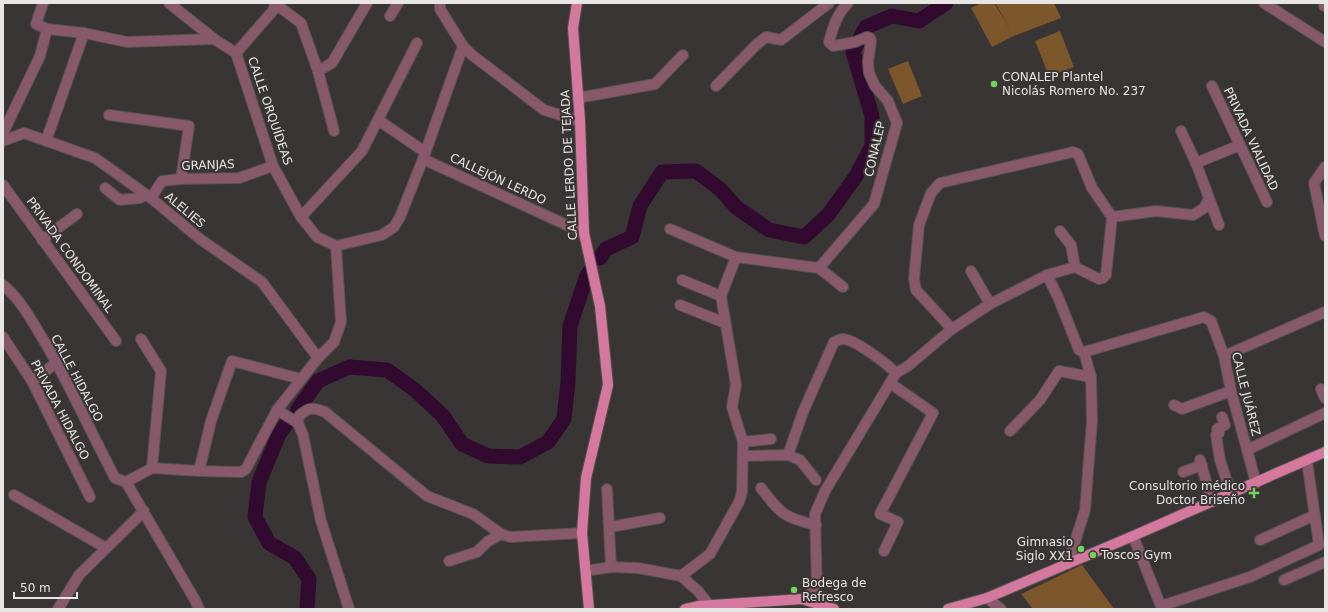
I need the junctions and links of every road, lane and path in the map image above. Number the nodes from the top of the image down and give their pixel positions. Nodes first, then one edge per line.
1 (43, 3) edge
2 (169, 3) edge
3 (355, 3) edge
4 (398, 3) edge
5 (440, 3) edge
6 (577, 3) edge
7 (829, 3) edge
8 (848, 3) edge
9 (1264, 3) edge
10 (276, 4) edge
11 (365, 7) edge
12 (390, 16) dead end
13 (47, 29) junction
14 (84, 33) junction
15 (214, 39) junction
16 (1325, 42) edge
17 (417, 43) dead end
18 (463, 46) junction
19 (236, 53) junction
20 (684, 56) dead end
21 (318, 71) junction
22 (716, 86) dead end
23 (1212, 86) dead end
24 (578, 98) junction
25 (109, 115) dead end
26 (378, 120) junction
27 (580, 121) junction
28 (334, 131) dead end
29 (1181, 131) dead end
30 (3, 133) edge
31 (3, 141) edge
32 (46, 141) junction
33 (1240, 145) junction
34 (424, 155) junction
35 (1196, 163) junction
36 (273, 166) junction
37 (1325, 167) edge
38 (181, 179) junction
39 (1314, 183) junction
40 (3, 185) edge
41 (1325, 186) edge
42 (104, 188) dead end
43 (149, 196) junction
44 (1209, 199) junction
45 (1267, 202) dead end
46 (77, 214) dead end
47 (301, 217) junction
48 (1112, 217) junction
49 (1219, 225) dead end
50 (670, 229) dead end
51 (1060, 231) dead end
52 (584, 233) junction
53 (1325, 236) edge
54 (42, 240) junction
55 (336, 246) junction
56 (736, 257) junction
57 (1075, 267) junction
58 (819, 268) junction
59 (971, 271) dead end
60 (1047, 275) junction
61 (682, 280) dead end
62 (3, 285) edge
63 (843, 287) dead end
64 (721, 296) junction
65 (990, 304) junction
66 (680, 306) dead end
67 (1325, 312) edge
68 (725, 322) junction
69 (952, 329) junction
70 (3, 337) edge
71 (141, 339) dead end
72 (116, 341) dead end
73 (1084, 352) junction
74 (1224, 356) junction
75 (318, 358) junction
76 (56, 363) junction
77 (896, 373) junction
78 (1091, 377) junction
79 (301, 379) junction
80 (32, 380) junction
81 (890, 383) junction
82 (1321, 389) dead end
83 (1231, 391) junction
84 (1325, 398) edge
85 (1174, 405) dead end
86 (277, 410) junction
87 (1325, 413) edge
88 (1222, 417) dead end
89 (298, 423) junction
90 (1010, 431) dead end
91 (770, 439) dead end
92 (743, 442) junction
93 (1247, 450) junction
94 (1325, 452) edge
95 (788, 455) junction
96 (744, 456) junction
97 (1307, 461) junction
98 (152, 468) junction
99 (199, 471) junction
100 (1183, 472) dead end
101 (816, 480) dead end
102 (126, 482) junction
103 (1256, 483) junction
104 (761, 488) dead end
105 (607, 489) dead end
106 (1231, 494) junction
107 (14, 495) dead end
108 (90, 497) dead end
109 (1212, 502) junction
110 (144, 511) junction
111 (1315, 515) junction
112 (660, 518) dead end
113 (816, 525) junction
114 (610, 527) junction
115 (582, 533) junction
116 (501, 534) junction
117 (1133, 536) junction
118 (1260, 540) dead end
119 (106, 548) junction
120 (884, 551) dead end
121 (449, 561) dead end
122 (1325, 562) edge
123 (1068, 564) junction
124 (611, 567) junction
125 (586, 571) junction
126 (681, 576) junction
127 (1284, 580) dead end
128 (987, 598) junction
129 (802, 599) junction
130 (710, 606) junction
131 (739, 606) edge
132 (1161, 608) edge
133 (58, 609) edge
134 (199, 609) edge
135 (350, 609) edge
136 (589, 609) edge
137 (685, 609) edge
138 (834, 609) edge
139 (948, 609) edge
140 (1001, 609) edge

1 - 13 street
2 - 15 street, CALLE ORQUÍDEAS
3 - 11 street
4 - 12 street
5 - 18 street
6 - 24 main road, CALLE LERDO DE TEJADA
7 - 22 street
8 - 58 street, CONALEP
9 - 16 street
10 - 19 street
10 - 21 street
11 - 21 street
13 - 14 street
13 - 30 street
14 - 15 street
14 - 32 street
15 - 19 street, CALLE ORQUÍDEAS
17 - 26 street
18 - 27 street
18 - 34 street
19 - 36 street, CALLE ORQUÍDEAS
20 - 24 street
21 - 28 street
23 - 33 street, PRIVADA VIALIDAD
24 - 27 main road, CALLE LERDO DE TEJADA
25 - 38 street
26 - 34 street, CALLEJÓN LERDO
26 - 47 street
27 - 52 main road, CALLE LERDO DE TEJADA
29 - 35 street
31 - 32 street, ALELIES
32 - 43 street, ALELIES
33 - 35 street
33 - 45 street, PRIVADA VIALIDAD
34 - 52 street, CALLEJÓN LERDO
34 - 55 street
35 - 44 street
36 - 38 street, GRANJAS
36 - 47 street, CALLE ORQUÍDEAS
37 - 39 street
38 - 43 street, GRANJAS
39 - 41 street
39 - 53 street
40 - 54 street, PRIVADA CONDOMINAL
42 - 43 street
43 - 75 street, ALELIES
44 - 48 street
44 - 49 street
46 - 54 street
47 - 55 street, CALLE ORQUÍDEAS
48 - 57 street
48 - 69 street
50 - 56 street
51 - 57 street
52 - 115 main road, CALLE LERDO DE TEJADA
54 - 72 street, PRIVADA CONDOMINAL
55 - 75 street
56 - 58 street
56 - 64 street
57 - 60 street
58 - 63 street
59 - 65 street
60 - 65 street
60 - 73 street
61 - 64 street
62 - 76 street, CALLE HIDALGO
64 - 68 street
65 - 69 street
66 - 68 street
67 - 74 street
68 - 92 street
69 - 77 street
70 - 80 street, PRIVADA HIDALGO
71 - 98 street
73 - 74 street, CALLE JUÁREZ
73 - 78 street
74 - 83 street, CALLE JUÁREZ
75 - 79 street
76 - 80 street
76 - 102 street, CALLE HIDALGO
77 - 81 street
77 - 95 street
78 - 90 street
78 - 123 street
79 - 86 street
79 - 99 street
80 - 108 street, PRIVADA HIDALGO
81 - 113 street
81 - 120 street
82 - 84 street
83 - 85 street
83 - 93 street, CALLE JUÁREZ
86 - 89 street
86 - 99 street
87 - 93 street
88 - 106 street
89 - 116 street
89 - 135 street
91 - 92 street
92 - 96 street
93 - 103 street, CALLE JUÁREZ
94 - 97 main road
95 - 96 street
95 - 101 street
96 - 126 street
97 - 103 main road
97 - 111 street
98 - 99 street
98 - 102 street
100 - 109 street
102 - 110 street
103 - 106 main road
104 - 113 street
105 - 114 street
106 - 109 main road
107 - 119 street
109 - 117 main road
110 - 119 street
110 - 134 street
111 - 118 street
111 - 132 street
112 - 114 street
113 - 129 street
114 - 124 street
115 - 116 street
115 - 125 main road, CALLE LERDO DE TEJADA
116 - 121 street
117 - 123 main road
117 - 132 street
119 - 133 street
122 - 127 street
123 - 128 main road
124 - 125 street
124 - 126 street
125 - 136 main road, CALLE LERDO DE TEJADA
126 - 130 street
128 - 139 main road
128 - 140 street
129 - 131 main road
129 - 138 main road
130 - 131 main road
130 - 137 main road

